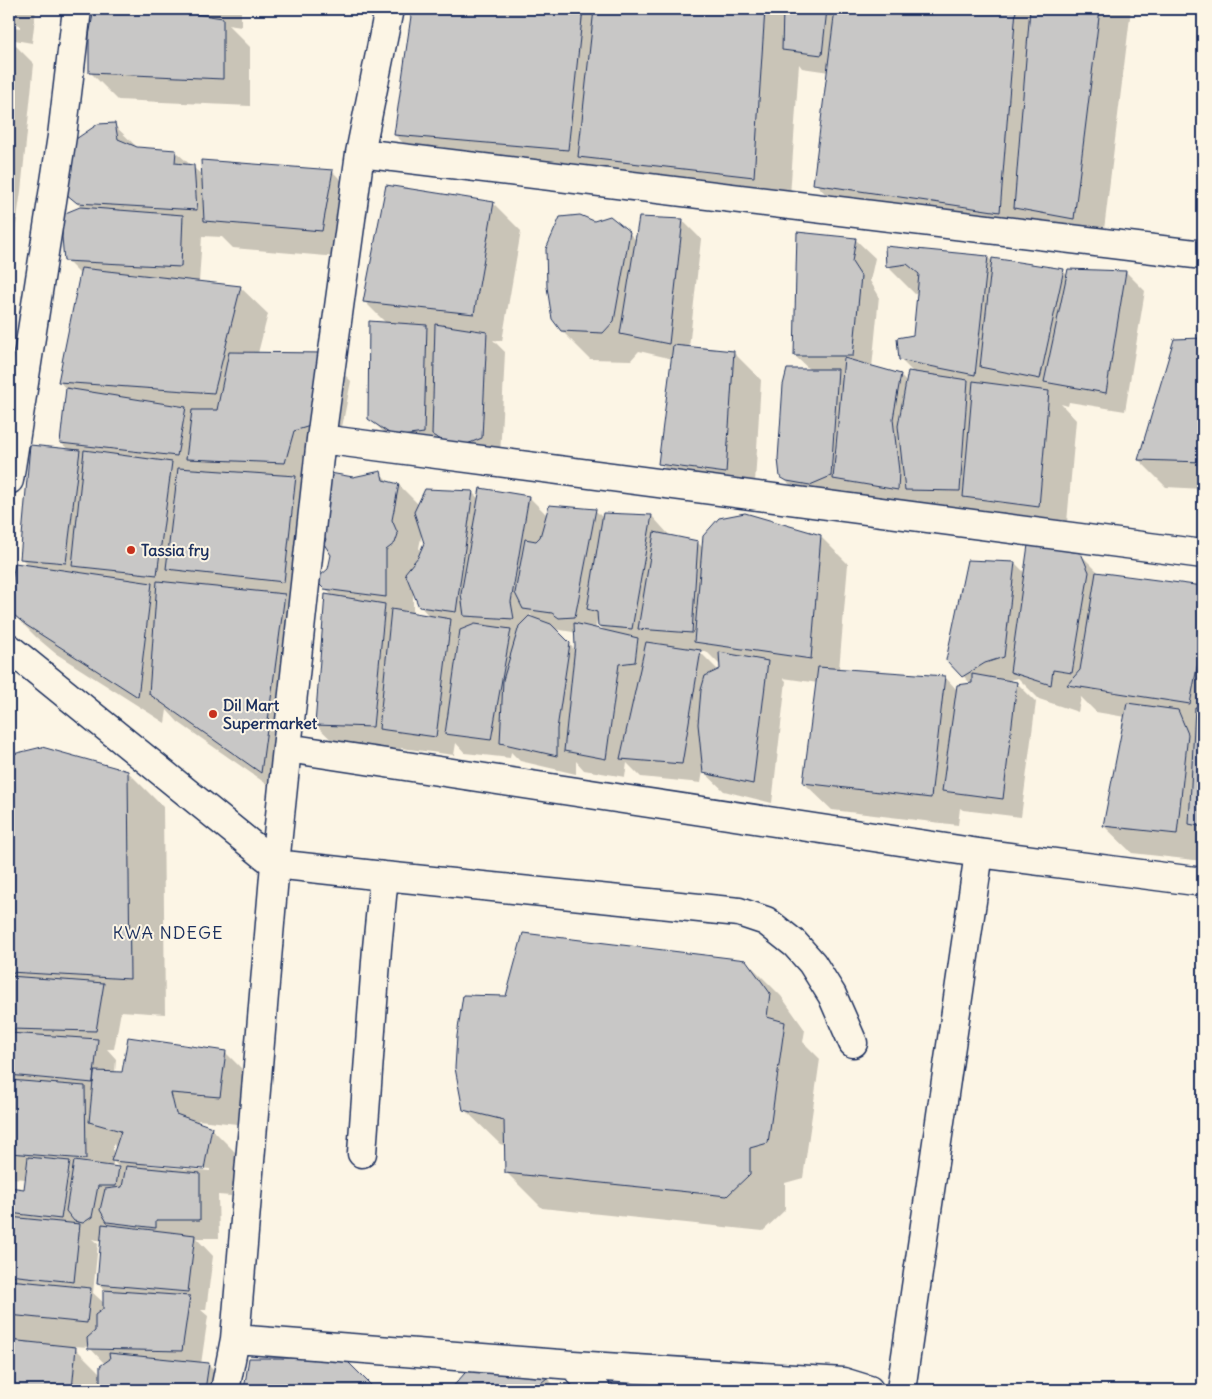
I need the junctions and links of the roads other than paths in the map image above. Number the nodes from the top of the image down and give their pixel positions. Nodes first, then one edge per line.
1 (78, 9) edge
2 (389, 9) edge
3 (360, 153) junction
4 (1203, 255) edge
5 (321, 439) junction
6 (9, 480) edge
7 (1203, 554) edge
8 (9, 648) edge
9 (286, 748) junction
10 (979, 853) junction
11 (275, 864) junction
12 (384, 876) junction
13 (1203, 882) edge
14 (853, 1043) dead end
15 (362, 1153) dead end
16 (235, 1339) junction
17 (573, 1365) junction
18 (225, 1390) edge
19 (596, 1390) edge
20 (869, 1390) edge
21 (901, 1390) edge

1 - 6 street
2 - 3 street
3 - 4 street
3 - 5 street
5 - 7 street
5 - 9 street
8 - 11 street
9 - 10 street
9 - 11 street
10 - 13 street
10 - 21 street
11 - 12 street
11 - 16 street
12 - 14 street
12 - 15 street
16 - 17 street
16 - 18 street
17 - 19 street
17 - 20 street

